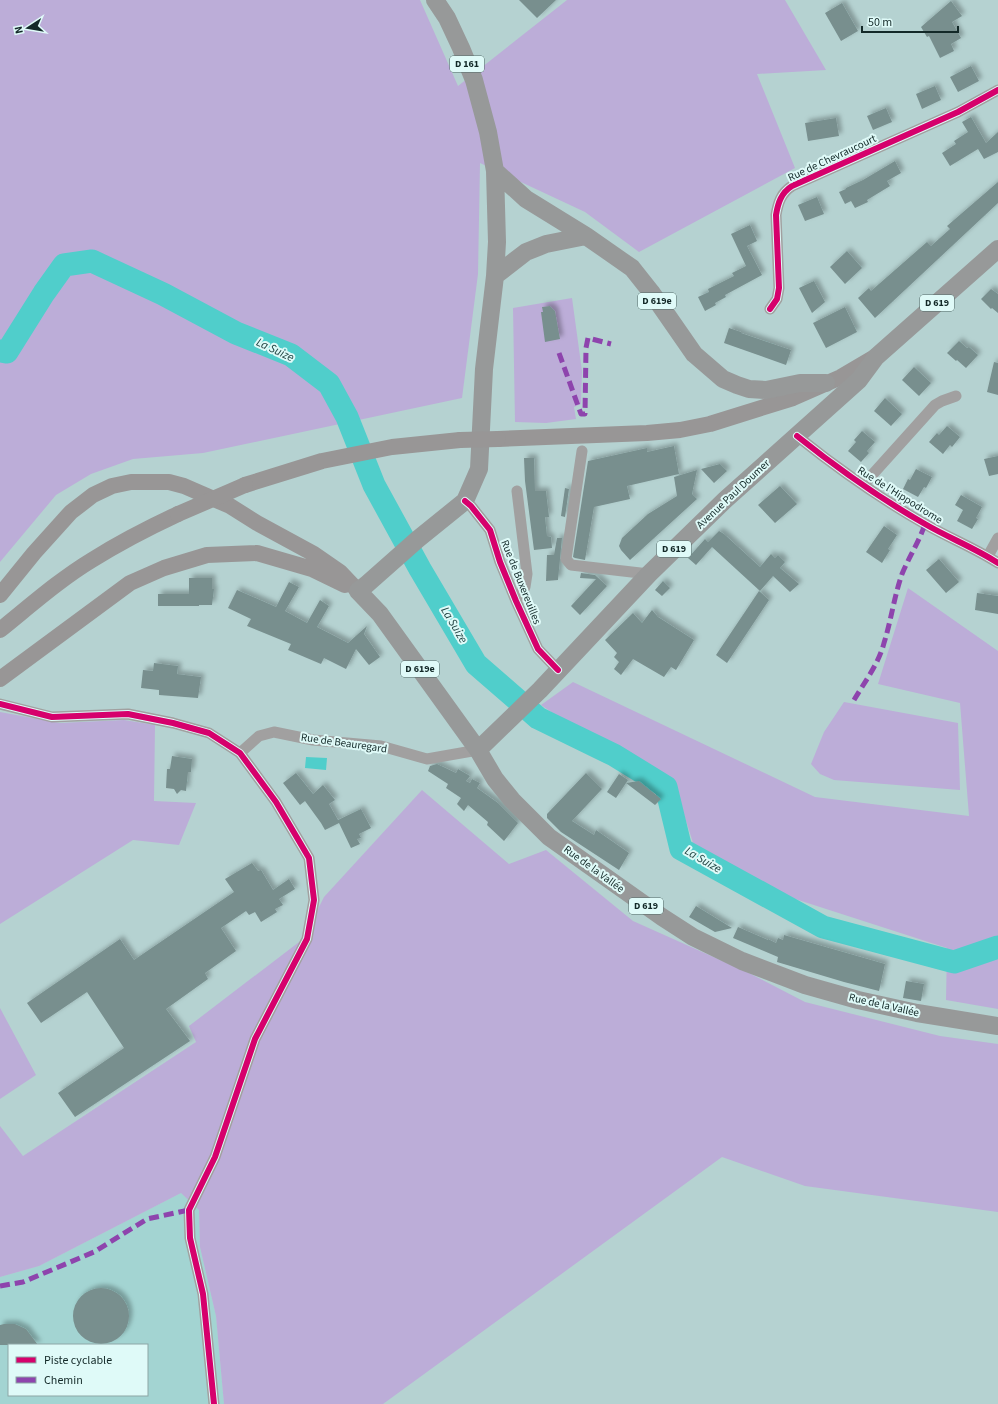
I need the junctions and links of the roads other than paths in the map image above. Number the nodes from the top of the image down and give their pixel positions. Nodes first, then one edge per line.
1 (435, 0) edge
2 (998, 90) edge
3 (495, 171) junction
4 (586, 236) junction
5 (998, 249) edge
6 (495, 276) junction
7 (770, 309) dead end
8 (876, 357) junction
9 (826, 383) junction
10 (956, 396) dead end
11 (797, 436) junction
12 (582, 451) dead end
13 (863, 485) junction
14 (516, 491) dead end
15 (465, 501) junction
16 (998, 538) edge
17 (988, 556) junction
18 (998, 563) edge
19 (649, 574) junction
20 (358, 591) junction
21 (0, 595) edge
22 (516, 601) junction
23 (0, 630) edge
24 (558, 670) junction
25 (0, 679) edge
26 (0, 704) edge
27 (478, 750) junction
28 (240, 753) junction
29 (998, 1026) edge
30 (214, 1404) edge

1 - 3 main road, D 161
2 - 7 street, Rue de Chevraucourt
3 - 4 main road, D 619e
3 - 6 main road
4 - 6 main road
4 - 9 main road, D 619e
5 - 8 main road, Avenue Paul Doumer / D 619
6 - 15 main road
8 - 9 main road
8 - 11 main road, Avenue Paul Doumer / D 619
9 - 23 main road, bridge
10 - 13 street, Rue de l'Hippodrome
11 - 13 street, Rue de l'Hippodrome
11 - 19 main road, Avenue Paul Doumer / D 619
12 - 19 street
13 - 17 street, Rue de l'Hippodrome
14 - 22 street
15 - 20 main road
15 - 22 street, Rue de Buxereuilles
16 - 17 street
17 - 18 street, Rue de l'Hippodrome
19 - 24 main road, Avenue Paul Doumer / D 619
20 - 21 main road
20 - 25 main road
20 - 27 main road, Rue de la Vallée / D 619e
22 - 24 street, Rue de Buxereuilles
24 - 27 main road, Avenue Paul Doumer / D 619
26 - 28 street
27 - 28 street, Rue de Beauregard
27 - 29 main road, Rue de la Vallée / D 619
28 - 30 street

